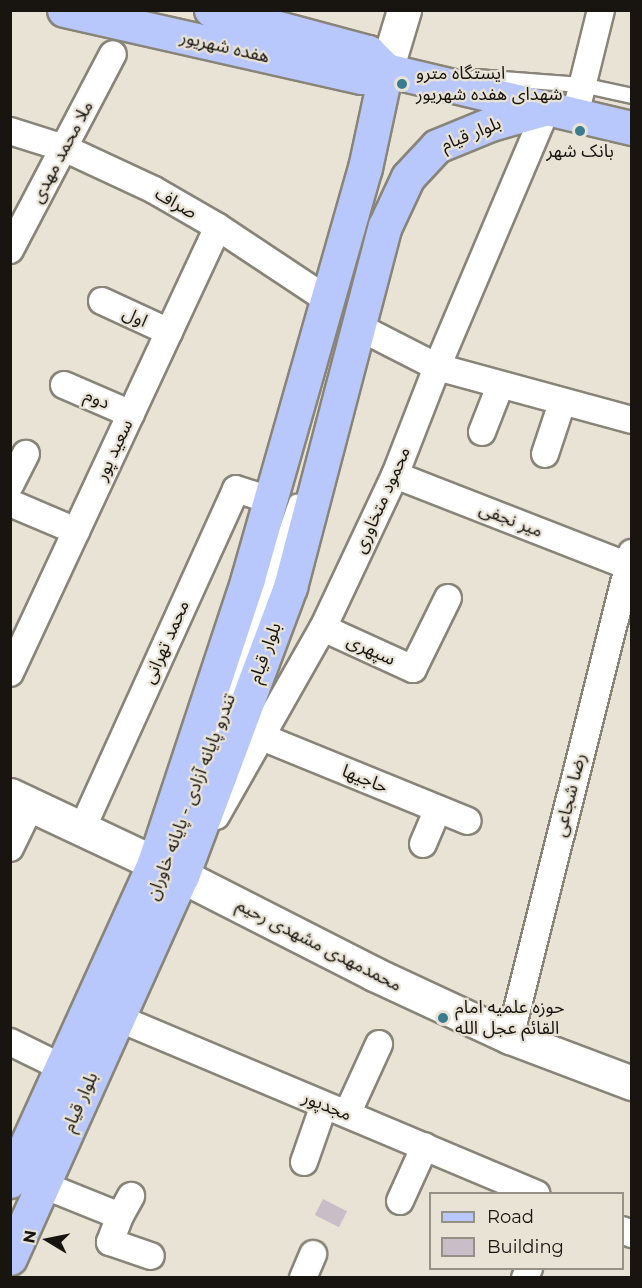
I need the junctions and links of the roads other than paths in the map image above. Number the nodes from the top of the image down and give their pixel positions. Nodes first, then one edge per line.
1 (64, 10) edge
2 (211, 10) edge
3 (404, 10) edge
4 (601, 10) edge
5 (113, 54) dead end
6 (386, 70) junction
7 (632, 96) edge
8 (568, 103) junction
9 (632, 128) edge
10 (10, 131) edge
11 (64, 148) junction
12 (386, 226) junction
13 (218, 227) junction
14 (10, 250) edge
15 (328, 300) junction
16 (102, 301) dead end
17 (359, 327) junction
18 (169, 332) junction
19 (437, 367) junction
20 (64, 385) dead end
21 (500, 386) junction
22 (562, 403) junction
23 (131, 414) junction
24 (632, 420) edge
25 (482, 432) dead end
26 (26, 454) dead end
27 (545, 454) dead end
28 (395, 475) junction
29 (10, 485) edge
30 (270, 501) junction
31 (10, 503) edge
32 (76, 531) junction
33 (630, 560) edge
34 (448, 598) dead end
35 (323, 628) junction
36 (11, 669) edge
37 (261, 737) junction
38 (21, 800) edge
39 (438, 809) junction
40 (187, 813) dead end
41 (468, 821) dead end
42 (82, 829) junction
43 (423, 844) dead end
44 (10, 848) edge
45 (169, 863) junction
46 (123, 967) dead end
47 (118, 1018) junction
48 (510, 1036) junction
49 (10, 1042) edge
50 (379, 1044) dead end
51 (72, 1070) junction
52 (632, 1083) edge
53 (335, 1110) junction
54 (425, 1146) junction
55 (304, 1162) dead end
56 (11, 1178) edge
57 (44, 1185) junction
58 (532, 1192) edge
59 (400, 1201) dead end
60 (313, 1254) dead end
61 (151, 1256) dead end
62 (10, 1258) edge
63 (303, 1278) edge

1 - 6 main road, هفده شهریور
2 - 6 main road, هفده شهریور
3 - 6 main road
4 - 8 street, محمود متخاوری
5 - 11 street, ملا محمد مهدی
6 - 8 main road, هفده شهریور
6 - 15 main road, بلوار قیام
7 - 8 lane
8 - 9 main road, هفده شهریور
8 - 12 main road, بلوار قیام
8 - 19 street, محمود متخاوری
10 - 11 street, صراف
11 - 13 street, صراف
11 - 14 street, ملا محمد مهدی
12 - 17 main road, بلوار قیام
12 - 40 lane, تندرو پایانه آزادی - پایانه خاوران
13 - 15 street, صراف
13 - 18 street, سعید پور
15 - 30 main road, بلوار قیام
16 - 18 street, اول
17 - 19 street
17 - 45 main road, بلوار قیام
18 - 23 street, سعید پور
19 - 21 street
19 - 28 street, محمود متخاوری
20 - 23 street, دوم
21 - 22 street
21 - 25 street
22 - 24 street
22 - 27 street
23 - 32 street, سعید پور
26 - 29 street
28 - 33 street, میر نجفی
28 - 35 street, محمود متخاوری
30 - 42 street, محمد تهرانی
30 - 45 main road, بلوار قیام
31 - 32 street
32 - 36 street, سعید پور
33 - 48 street, رضا شجاعی
34 - 35 street, سپهری
35 - 37 street, محمود متخاوری
37 - 39 street, حاجیها
37 - 45 street, محمود متخاوری
38 - 42 main road, محمدمهدی مشهدی رحیم
38 - 44 street
39 - 41 street, حاجیها
39 - 43 street
42 - 45 main road, محمدمهدی مشهدی رحیم
45 - 46 lane, تندرو پایانه آزادی - پایانه خاوران
45 - 47 main road, بلوار قیام
45 - 48 main road, محمدمهدی مشهدی رحیم
45 - 51 main road, بلوار قیام
47 - 53 street, مجدپور
47 - 57 main road, بلوار قیام
48 - 52 main road, محمدمهدی مشهدی رحیم
49 - 51 street
50 - 53 street
51 - 56 main road, بلوار قیام
53 - 54 street, مجدپور
53 - 55 street
54 - 58 street, مجدپور
54 - 59 street
57 - 61 street
57 - 62 main road, بلوار قیام
60 - 63 street

